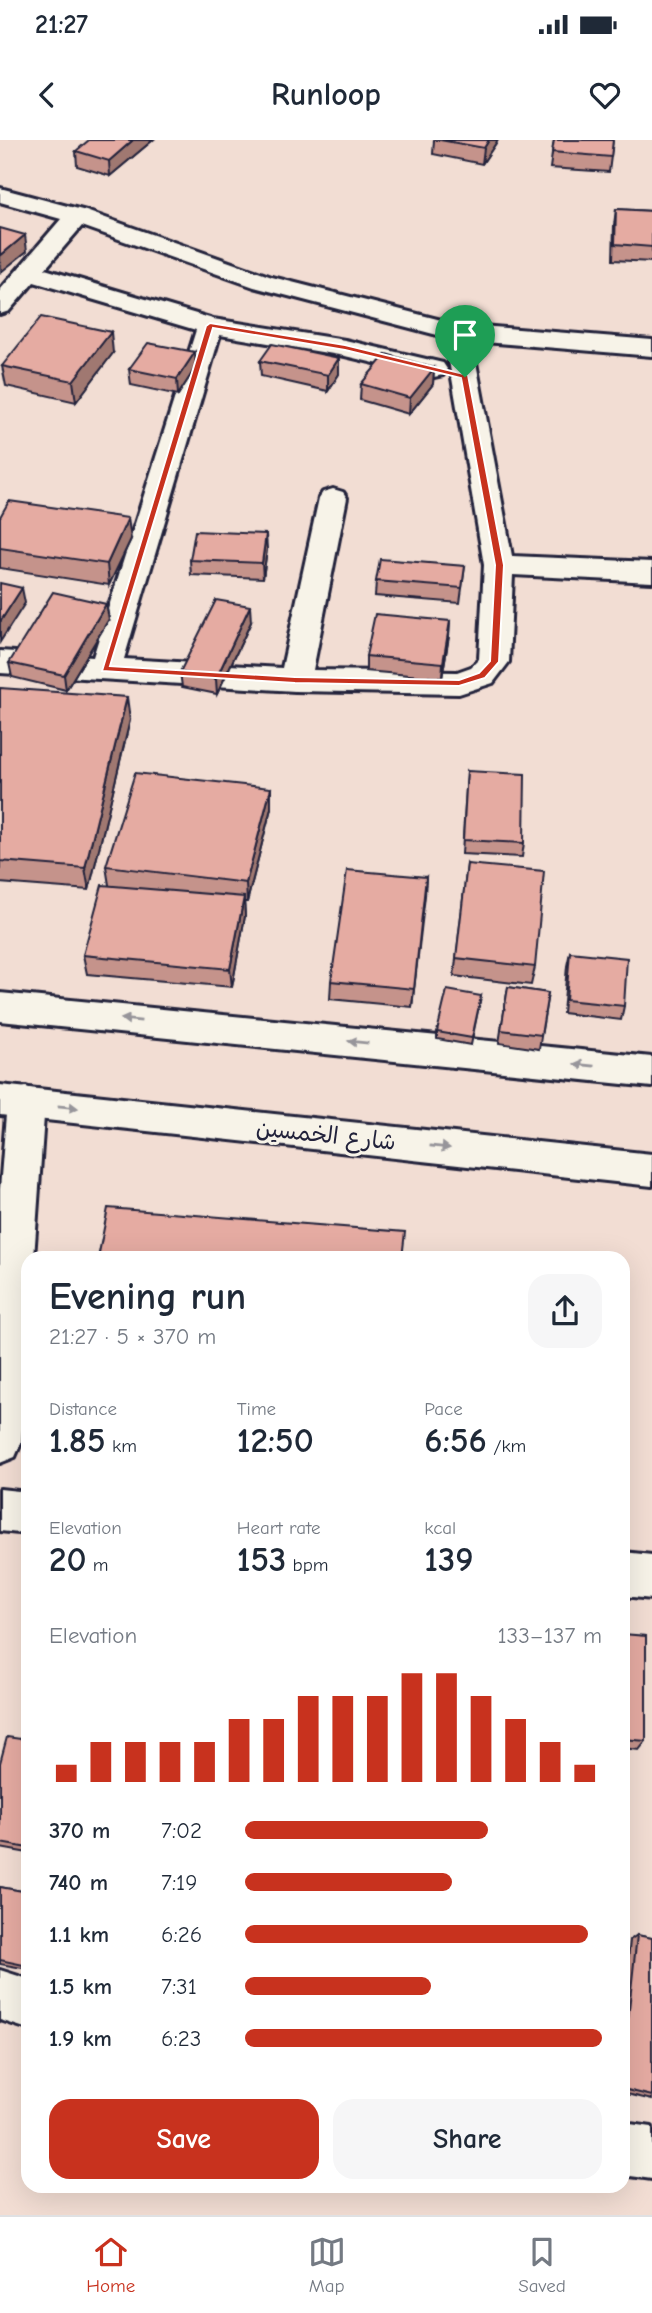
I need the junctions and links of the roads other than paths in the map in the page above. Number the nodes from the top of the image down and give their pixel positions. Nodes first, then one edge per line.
1 (0, 195) edge
2 (77, 216) junction
3 (28, 272) junction
4 (0, 306) edge
5 (210, 326) junction
6 (457, 332) junction
7 (652, 348) edge
8 (465, 377) junction
9 (333, 498) dead end
10 (499, 565) junction
11 (652, 572) edge
12 (0, 662) edge
13 (105, 669) junction
14 (295, 680) junction
15 (0, 1007) edge
16 (652, 1072) edge
17 (13, 1101) edge
18 (652, 1170) edge
19 (0, 1443) edge
20 (0, 1510) edge
21 (21, 1512) edge
22 (630, 1575) edge
23 (652, 1577) edge
24 (0, 1995) edge
25 (21, 2002) edge
26 (630, 2150) edge
27 (652, 2153) edge

1 - 2 street
2 - 3 street
2 - 6 street
3 - 4 street
3 - 5 street
5 - 8 street
5 - 13 street
6 - 7 street
6 - 8 street
8 - 10 street
9 - 14 street
10 - 11 street
10 - 14 street
12 - 13 street
13 - 14 street
16 -> 15 street
17 -> 18 street, شارع الخمسين
17 - 19 street
20 - 21 street
22 - 23 street
24 - 25 street
26 - 27 street

